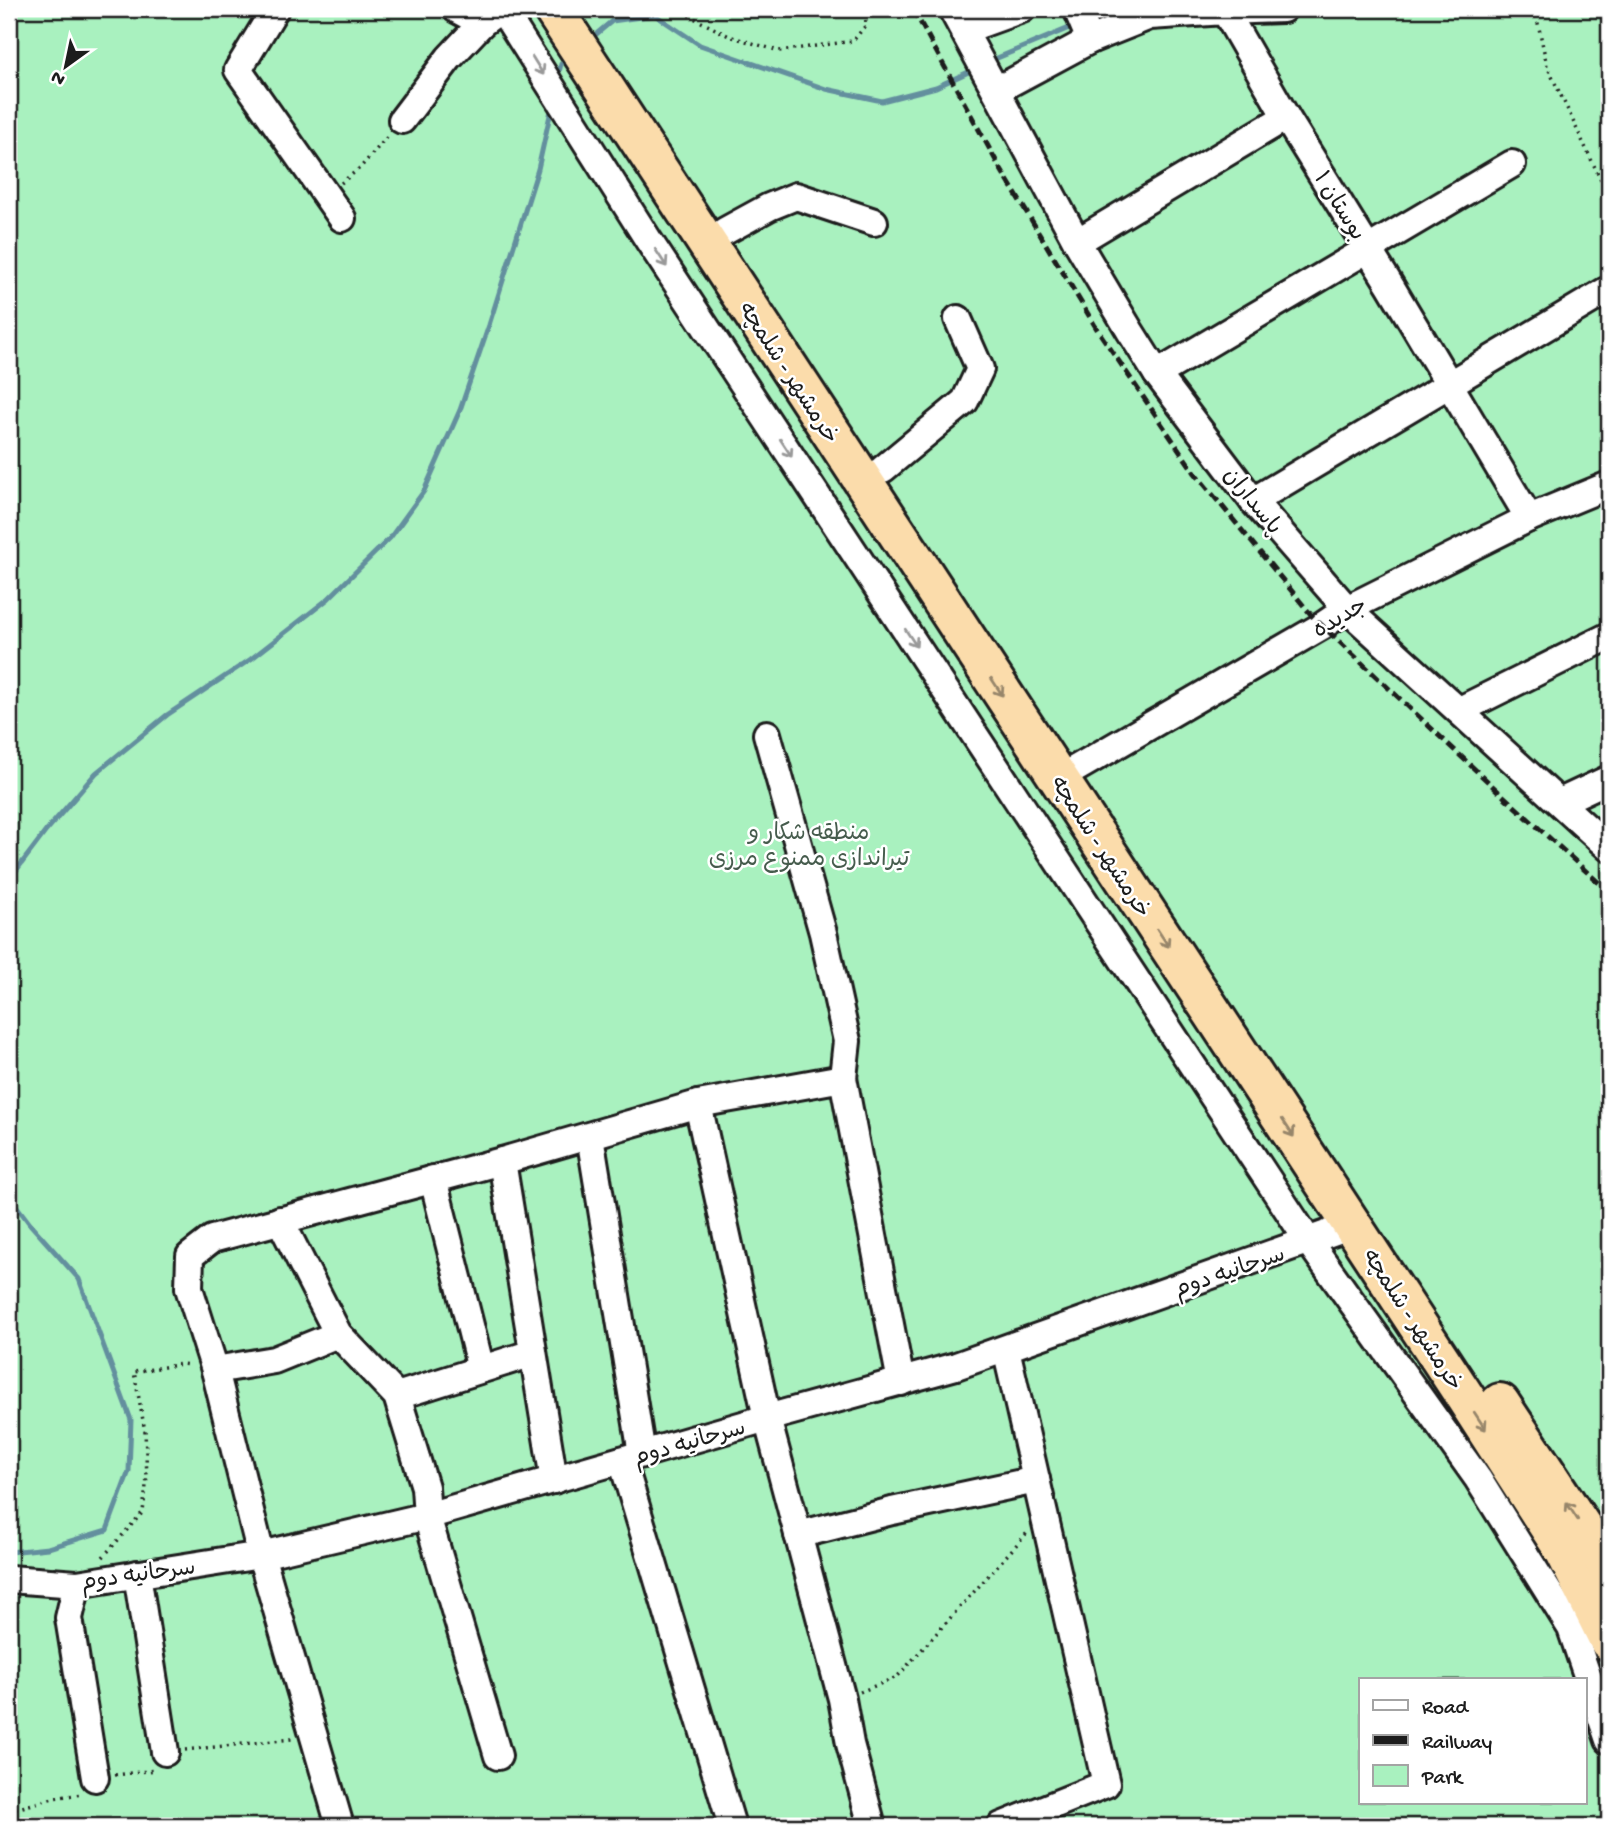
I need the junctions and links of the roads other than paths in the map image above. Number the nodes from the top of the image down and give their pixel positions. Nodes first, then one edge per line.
1 (275, 9) edge
2 (456, 9) edge
3 (553, 9) edge
4 (1022, 9) edge
5 (1283, 9) edge
6 (1225, 11) junction
7 (495, 13) edge
8 (1085, 27) edge
9 (964, 30) edge
10 (584, 35) edge
11 (993, 84) junction
12 (1286, 117) junction
13 (402, 120) road end
14 (1512, 164) dead end
15 (342, 218) dead end
16 (874, 222) dead end
17 (725, 231) junction
18 (1077, 242) junction
19 (1369, 251) junction
20 (1606, 291) dead end
21 (957, 319) dead end
22 (1157, 374) junction
23 (1448, 385) junction
24 (883, 469) junction
25 (1609, 485) edge
26 (1253, 501) junction
27 (1529, 518) junction
28 (1347, 609) junction
29 (1609, 636) edge
30 (1460, 710) junction
31 (767, 734) dead end
32 (1069, 773) junction
33 (1609, 779) edge
34 (1560, 803) junction
35 (1609, 848) edge
36 (843, 1078) junction
37 (698, 1104) junction
38 (590, 1136) junction
39 (502, 1161) junction
40 (433, 1179) junction
41 (279, 1220) junction
42 (1352, 1226) junction
43 (1309, 1242) junction
44 (338, 1334) junction
45 (1006, 1349) junction
46 (533, 1353) junction
47 (481, 1369) junction
48 (215, 1370) junction
49 (901, 1382) junction
50 (397, 1396) junction
51 (767, 1418) junction
52 (632, 1457) junction
53 (554, 1480) junction
54 (1036, 1480) junction
55 (427, 1516) junction
56 (798, 1535) junction
57 (261, 1555) junction
58 (1609, 1568) edge
59 (137, 1574) junction
60 (9, 1579) edge
61 (77, 1584) junction
62 (1609, 1641) edge
63 (1609, 1740) edge
64 (165, 1752) dead end
65 (498, 1756) dead end
66 (95, 1778) dead end
67 (340, 1826) edge
68 (732, 1826) edge
69 (872, 1826) edge
70 (1001, 1826) edge

1 - 15 street
2 - 7 street
3 - 10 highway, خرمشهر - شلمچه
4 - 9 street
5 - 6 street
6 - 8 street
6 - 12 street, بوستان ۱
7 - 13 street
7 -> 43 street
8 - 11 street
9 - 11 street, پاسداران
10 - 17 highway, خرمشهر - شلمچه
10 -> 32 highway, خرمشهر - شلمچه
11 - 18 street, پاسداران
12 - 18 street
12 - 19 street, بوستان ۱
14 - 19 street
16 - 17 street
17 - 24 highway, خرمشهر - شلمچه
18 - 22 street, پاسداران
19 - 22 street
19 - 23 street, بوستان ۱
20 - 23 street
21 - 24 street
22 - 26 street, پاسداران
23 - 26 street
23 - 27 street, بوستان ۱
24 - 32 highway, خرمشهر - شلمچه
25 - 27 street, جدیده
26 - 28 street, پاسداران
27 - 28 street, جدیده
28 - 30 street, پاسداران
28 - 32 street, جدیده
29 - 30 street
30 - 34 street, پاسداران
31 - 36 street
32 -> 42 highway, خرمشهر - شلمچه
58 -> 32 highway, خرمشهر - شلمچه
33 - 34 street
34 - 35 street, پاسداران
36 - 37 street
36 - 49 street
37 - 38 street
37 - 51 street
38 - 39 street
38 - 52 street
39 - 40 street
39 - 46 street
40 - 41 street
40 - 47 street
41 - 44 street
41 - 48 street
42 - 43 street, سرحانیه دوم
42 -> 62 highway, خرمشهر - شلمچه
43 - 45 street, سرحانیه دوم
43 - 63 street
44 - 48 street
44 - 50 street
45 - 49 street, سرحانیه دوم
45 - 54 street
46 - 47 street
46 - 53 street
47 - 50 street
48 - 57 street
49 - 51 street, سرحانیه دوم
50 - 55 street
51 - 52 street, سرحانیه دوم
51 - 56 street
52 - 53 street, سرحانیه دوم
52 - 68 street
53 - 55 street, سرحانیه دوم
54 - 56 street
54 - 70 street
55 - 57 street, سرحانیه دوم
55 - 65 street
56 - 69 street
57 - 59 street, سرحانیه دوم
57 - 67 street
59 - 61 street, سرحانیه دوم
59 - 64 street
60 - 61 street, سرحانیه دوم
61 - 66 street

